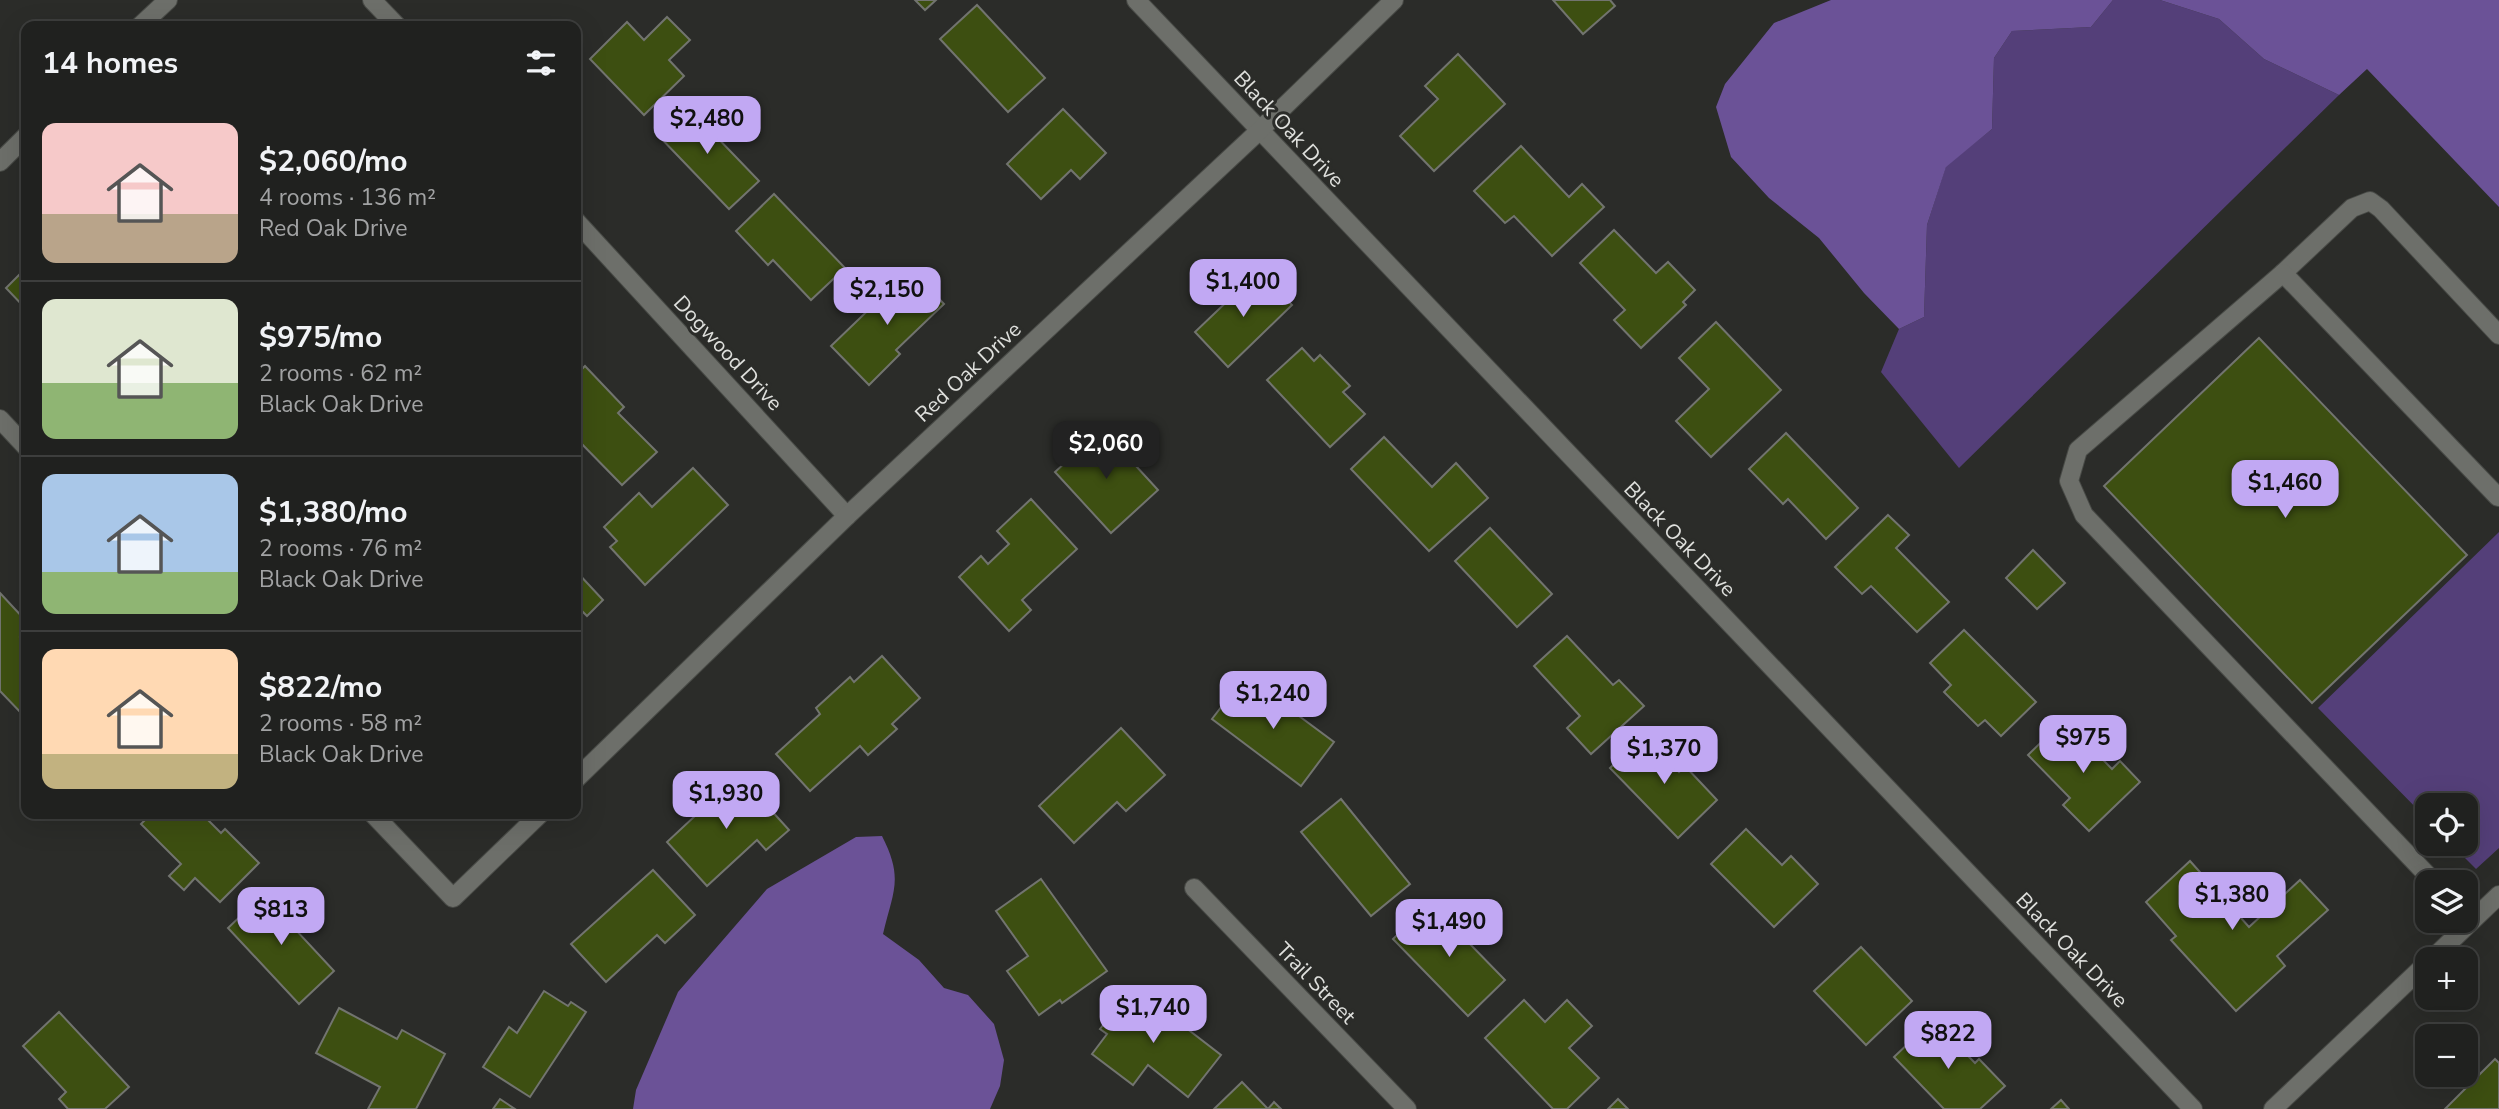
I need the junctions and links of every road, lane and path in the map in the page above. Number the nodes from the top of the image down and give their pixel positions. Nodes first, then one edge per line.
1 (168, 0) edge
2 (372, 0) edge
3 (1136, 0) edge
4 (1394, 0) edge
5 (145, 21) edge
6 (392, 21) edge
7 (1259, 131) junction
8 (21, 141) edge
9 (0, 162) edge
10 (581, 226) edge
11 (2283, 273) junction
12 (2499, 335) edge
13 (0, 419) edge
14 (21, 442) edge
15 (2499, 496) edge
16 (847, 516) junction
17 (581, 774) edge
18 (378, 819) edge
19 (535, 819) edge
20 (2423, 870) edge
21 (1194, 888) dead end
22 (2499, 895) edge
23 (2478, 911) edge
24 (2455, 933) edge
25 (2443, 947) edge
26 (2415, 974) edge
27 (1407, 1109) edge
28 (2193, 1109) edge
29 (2273, 1109) edge

1 - 5 street
2 - 6 street
3 - 7 street, Black Oak Drive
4 - 7 street, Red Oak Drive
7 - 16 street, Red Oak Drive
7 - 28 street, Black Oak Drive
8 - 9 street
10 - 16 street, Dogwood Drive
11 - 12 street
11 - 15 street
11 - 20 street
13 - 14 street
16 - 17 street, Red Oak Drive
18 - 19 street
21 - 27 street, Trail Street
22 - 23 street
24 - 25 street
26 - 29 street

